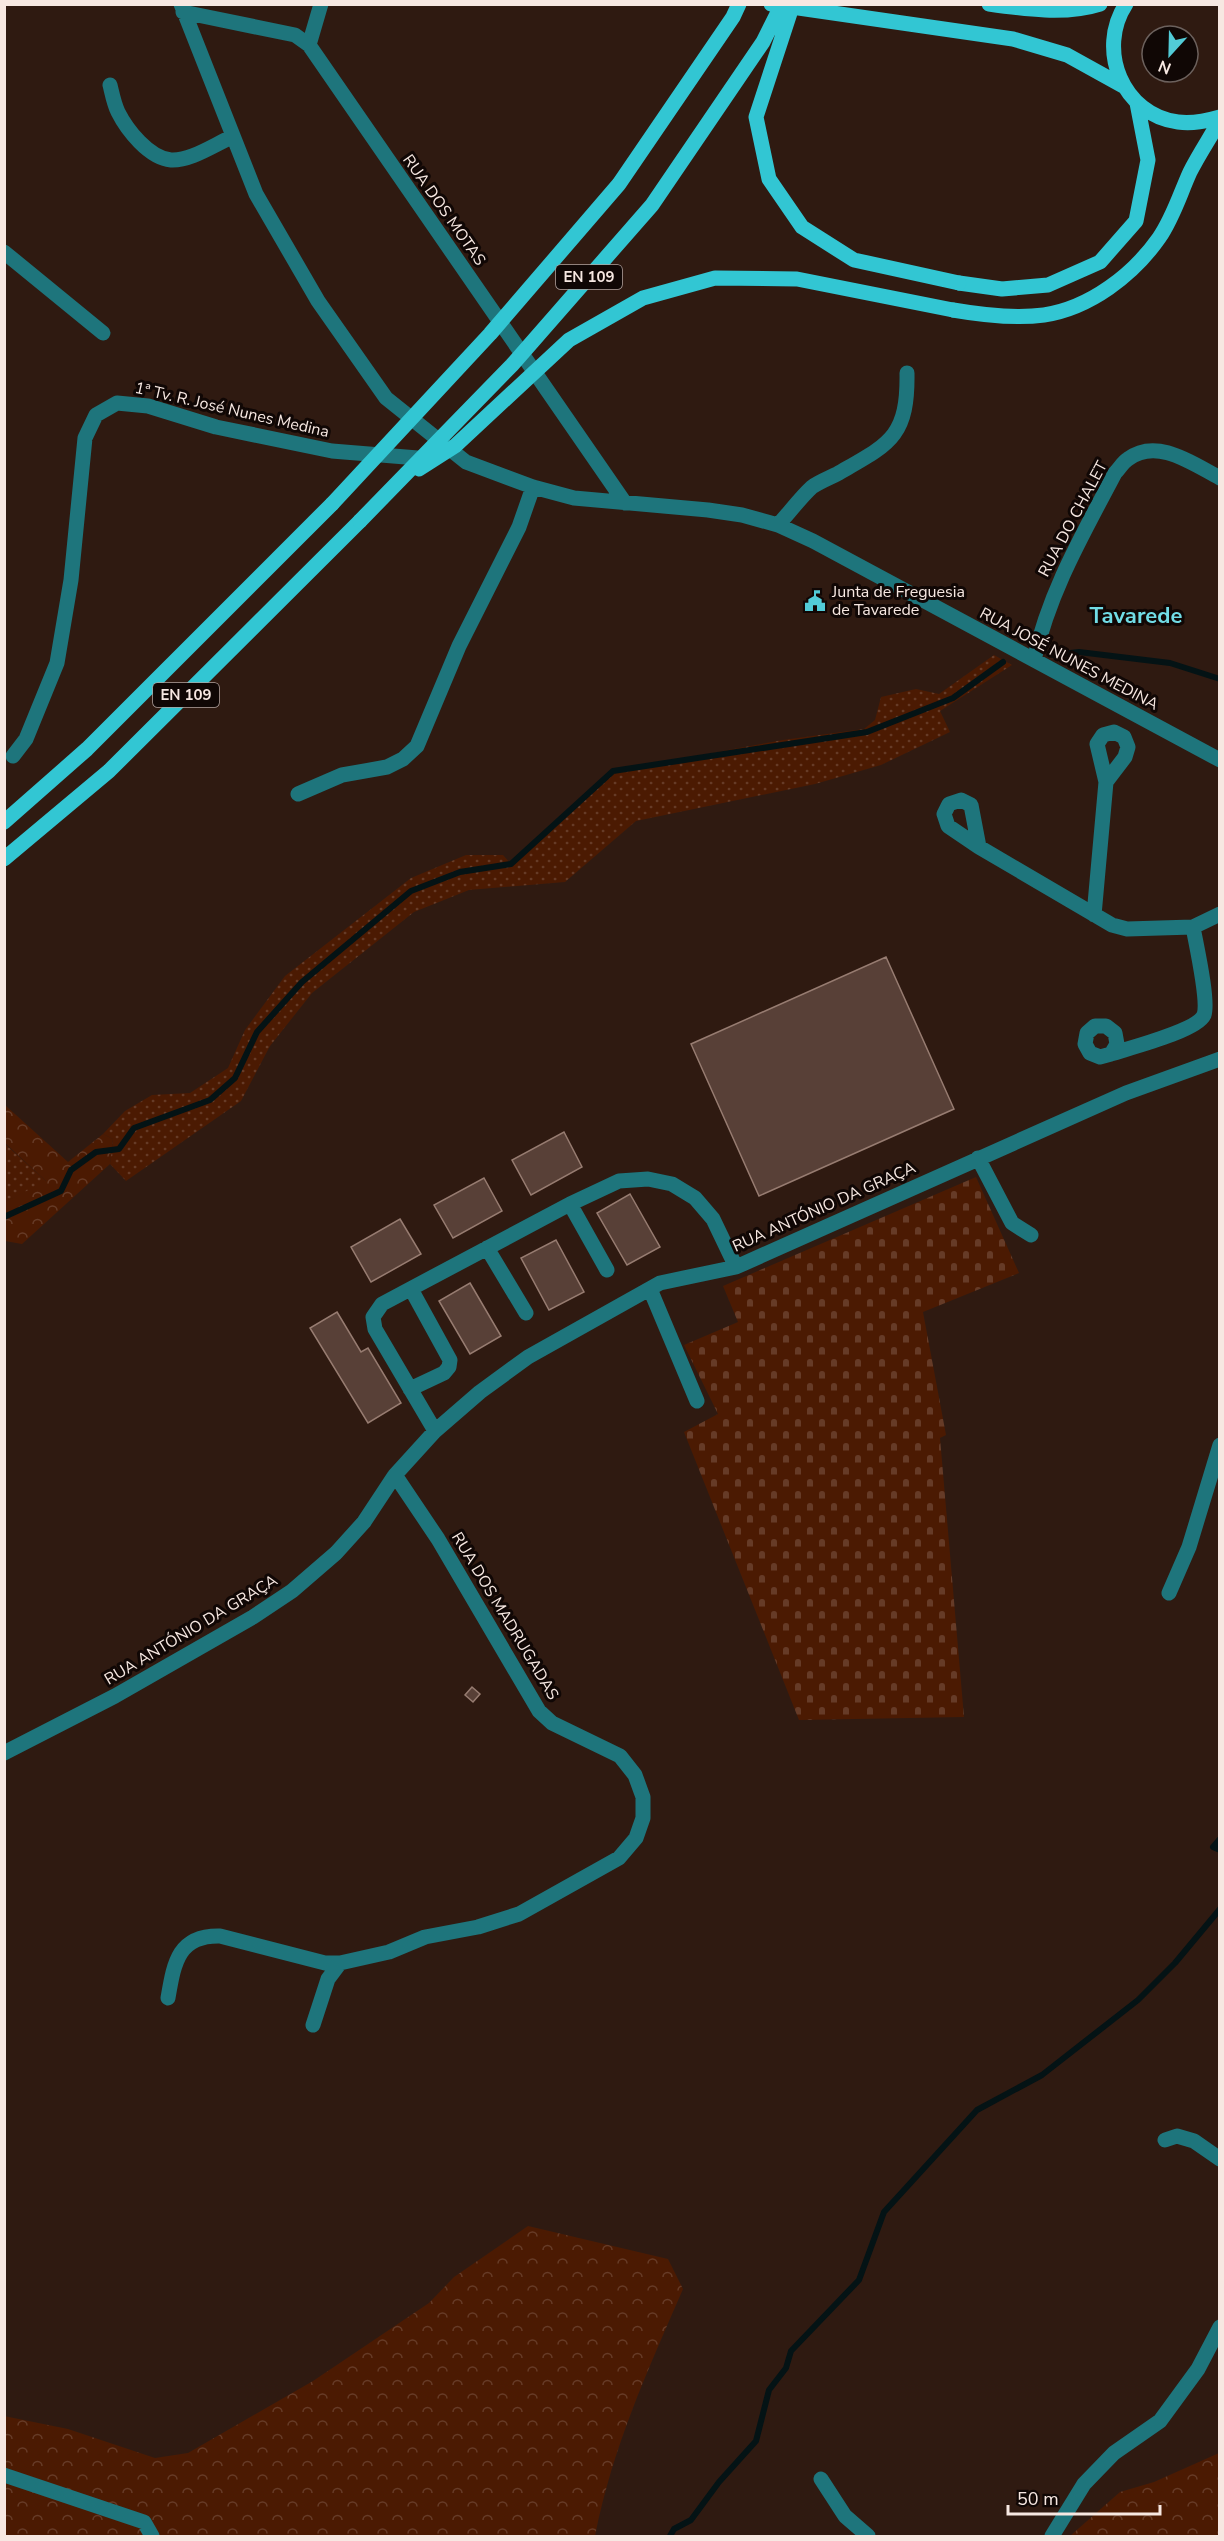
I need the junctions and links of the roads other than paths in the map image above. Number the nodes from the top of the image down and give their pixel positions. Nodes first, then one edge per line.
1 (321, 4) edge
2 (739, 4) edge
3 (771, 4) edge
4 (782, 4) edge
5 (793, 4) edge
6 (989, 4) edge
7 (1100, 4) edge
8 (1126, 4) edge
9 (182, 8) edge
10 (309, 45) junction
11 (110, 85) dead end
12 (1124, 86) junction
13 (1137, 103) junction
14 (1220, 119) edge
15 (232, 136) junction
16 (4, 252) edge
17 (103, 333) dead end
18 (907, 373) dead end
19 (466, 462) junction
20 (1220, 478) edge
21 (394, 486) junction
22 (533, 487) junction
23 (625, 503) junction
24 (778, 525) junction
25 (1034, 660) junction
26 (13, 756) dead end
27 (1220, 760) edge
28 (1106, 782) dead end
29 (298, 794) dead end
30 (4, 822) edge
31 (979, 847) dead end
32 (4, 860) edge
33 (1220, 914) edge
34 (1094, 915) junction
35 (1193, 927) junction
36 (1111, 1054) dead end
37 (1220, 1059) edge
38 (978, 1158) junction
39 (570, 1203) junction
40 (1031, 1235) dead end
41 (487, 1248) junction
42 (736, 1266) junction
43 (607, 1270) dead end
44 (650, 1288) junction
45 (411, 1289) junction
46 (526, 1313) dead end
47 (410, 1389) junction
48 (697, 1401) dead end
49 (435, 1431) junction
50 (1220, 1445) edge
51 (395, 1475) junction
52 (1169, 1593) dead end
53 (4, 1754) edge
54 (340, 1963) junction
55 (168, 1998) dead end
56 (314, 2025) dead end
57 (1165, 2140) dead end
58 (1220, 2159) edge
59 (1220, 2327) edge
60 (4, 2475) edge
61 (821, 2479) dead end
62 (152, 2536) edge
63 (868, 2536) edge
64 (1052, 2536) edge

1 - 10 street
2 - 30 main road, EN 109, bridge
3 - 12 main road
4 - 21 main road, EN 109, bridge
5 - 13 main road, bridge
6 - 7 main road
8 - 12 main road
9 - 10 street
9 - 15 street, RUA JOSÉ NUNES MEDINA
10 - 23 street, RUA DOS MOTAS
11 - 15 street
12 - 13 main road
13 - 14 main road
14 - 21 main road, bridge
15 - 19 street, RUA JOSÉ NUNES MEDINA
16 - 17 street
18 - 24 street
19 - 22 street, RUA JOSÉ NUNES MEDINA
19 - 26 street, 1ª Tv. R. José Nunes Medina
20 - 25 street, RUA DO CHALET
21 - 32 main road, EN 109, bridge
22 - 23 street, RUA JOSÉ NUNES MEDINA
22 - 29 street
23 - 24 street, RUA JOSÉ NUNES MEDINA
24 - 25 street, RUA JOSÉ NUNES MEDINA
25 - 27 street, RUA JOSÉ NUNES MEDINA
28 - 34 street
31 - 34 street
33 - 35 street
34 - 35 street
35 - 36 street
37 - 38 street, RUA ANTÓNIO DA GRAÇA
38 - 40 street
38 - 42 street, RUA ANTÓNIO DA GRAÇA
39 - 41 street
39 - 42 street
39 - 43 street
41 - 45 street
41 - 46 street
42 - 44 street, RUA ANTÓNIO DA GRAÇA
44 - 48 street
44 - 49 street, RUA ANTÓNIO DA GRAÇA
45 - 47 street
45 - 47 street
47 - 49 street
49 - 51 street, RUA ANTÓNIO DA GRAÇA
50 - 52 street
51 - 53 street, RUA ANTÓNIO DA GRAÇA
51 - 54 street, RUA DOS MADRUGADAS
54 - 55 street, RUA DOS MADRUGADAS
54 - 56 street
57 - 58 street
59 - 64 street
60 - 62 street
61 - 63 street

